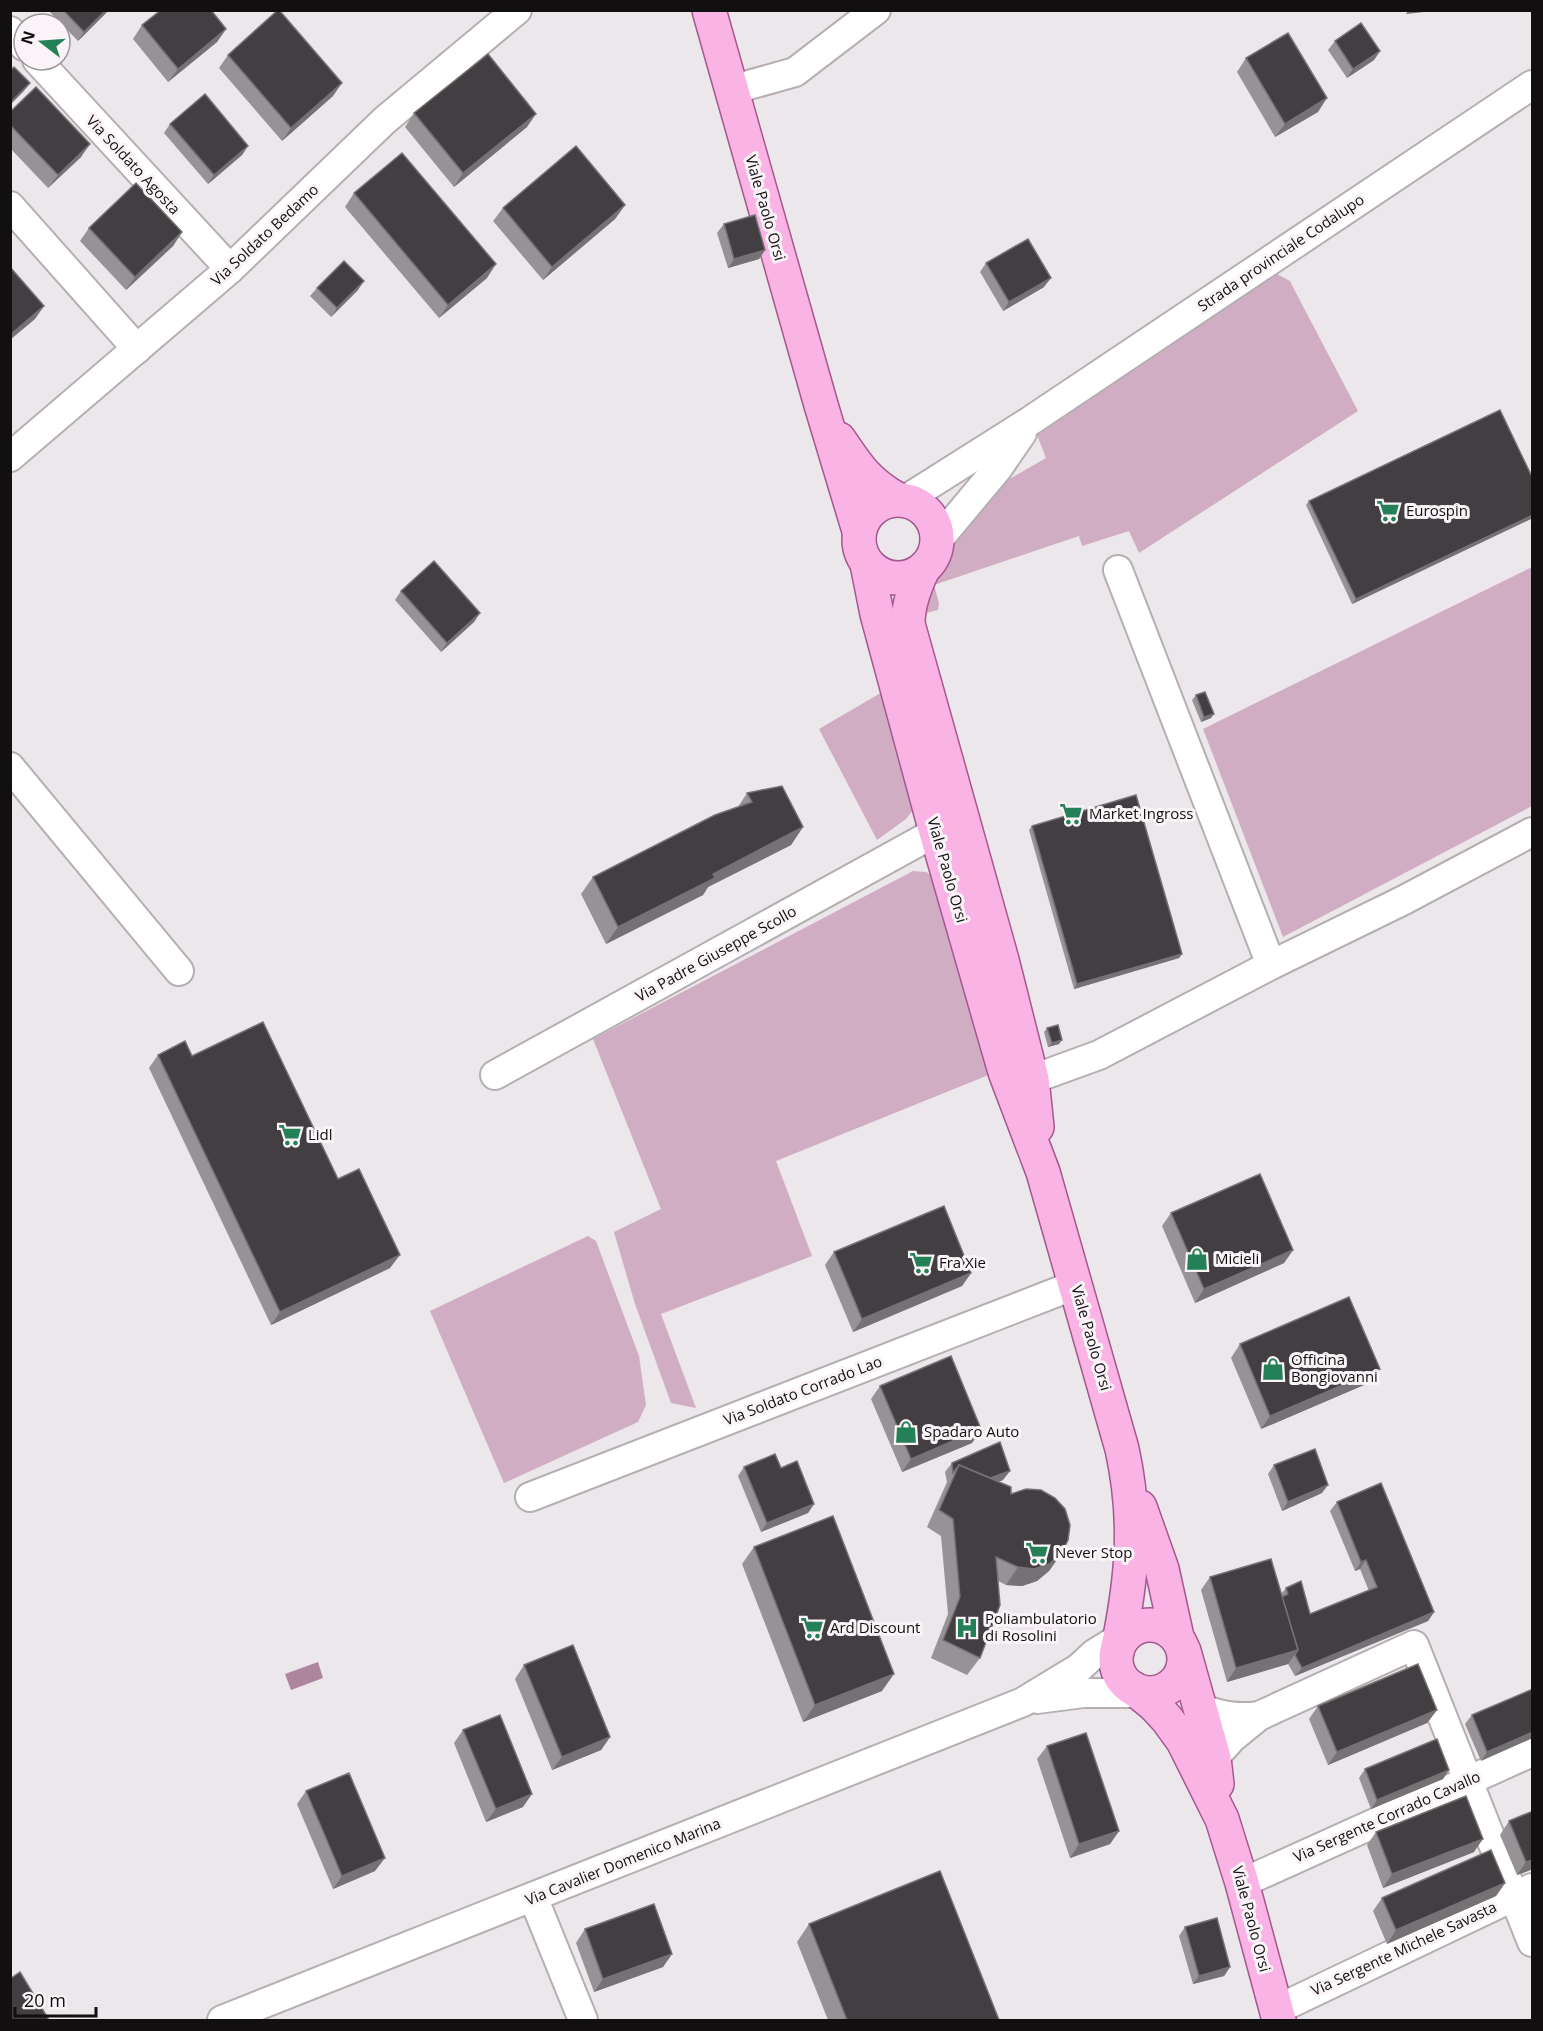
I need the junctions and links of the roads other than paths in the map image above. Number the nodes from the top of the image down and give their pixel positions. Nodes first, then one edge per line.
1 (517, 10) edge
2 (709, 10) edge
3 (876, 10) edge
4 (48, 72) edge
5 (1533, 85) edge
6 (731, 90) junction
7 (10, 206) edge
8 (230, 269) junction
9 (137, 349) junction
10 (821, 405) junction
11 (1030, 421) junction
12 (10, 457) edge
13 (901, 500) junction
14 (859, 531) junction
15 (930, 555) junction
16 (867, 564) junction
17 (1118, 570) dead end
18 (919, 662) junction
19 (10, 767) edge
20 (936, 832) junction
21 (1533, 832) edge
22 (1002, 960) junction
23 (1271, 965) junction
24 (179, 971) dead end
25 (495, 1075) dead end
26 (1021, 1083) junction
27 (1075, 1285) junction
28 (1127, 1469) junction
29 (530, 1497) dead end
30 (1117, 1643) junction
31 (1180, 1644) junction
32 (1141, 1692) junction
33 (1023, 1702) junction
34 (1200, 1708) junction
35 (1259, 1716) junction
36 (1533, 1752) edge
37 (1214, 1758) junction
38 (1468, 1780) junction
39 (1222, 1819) junction
40 (1242, 1883) junction
41 (1523, 1893) edge
42 (533, 1898) junction
43 (1533, 1942) edge
44 (1278, 2015) edge
45 (222, 2020) edge
46 (583, 2020) edge

1 - 8 street, Via Soldato Bedamo
2 - 6 main road, Viale Paolo Orsi
3 - 6 street
4 - 8 street, Via Soldato Agosta
5 - 11 street, Strada provinciale Codalupo
6 - 10 main road, Viale Paolo Orsi
7 - 9 street
8 - 9 street, Via Soldato Bedamo
9 - 12 street, Via Soldato Bedamo
10 - 13 main road
10 - 14 main road
11 - 13 street, Strada provinciale Codalupo
11 - 15 street
13 - 14 main road
13 - 15 main road
14 - 16 main road
15 - 16 main road
15 - 18 main road, Viale Paolo Orsi
16 - 20 main road, Viale Paolo Orsi
17 - 23 street
18 - 20 street
18 - 22 main road, Viale Paolo Orsi
19 - 24 street
20 - 22 street
20 - 25 street, Via Padre Giuseppe Scollo
20 - 26 main road, Viale Paolo Orsi
21 - 23 street
22 - 26 main road, Viale Paolo Orsi
23 - 26 street
26 - 27 main road, Viale Paolo Orsi
27 - 28 main road, Viale Paolo Orsi
27 - 29 street, Via Soldato Corrado Lao
28 - 30 main road
28 - 31 main road
30 - 31 main road
30 - 32 main road
30 - 33 street
31 - 32 main road
31 - 34 main road
32 - 33 street
32 - 39 main road
33 - 42 street, Via Cavalier Domenico Marina
34 - 35 street
34 - 37 main road
35 - 37 street
35 - 38 street
36 - 38 street, Via Sergente Corrado Cavallo
37 - 39 main road
38 - 40 street, Via Sergente Corrado Cavallo
38 - 41 street
39 - 40 main road, Viale Paolo Orsi
40 - 44 main road, Viale Paolo Orsi
41 - 43 street
41 - 44 street, Via Sergente Michele Savasta
42 - 45 street, Via Cavalier Domenico Marina
42 - 46 street

